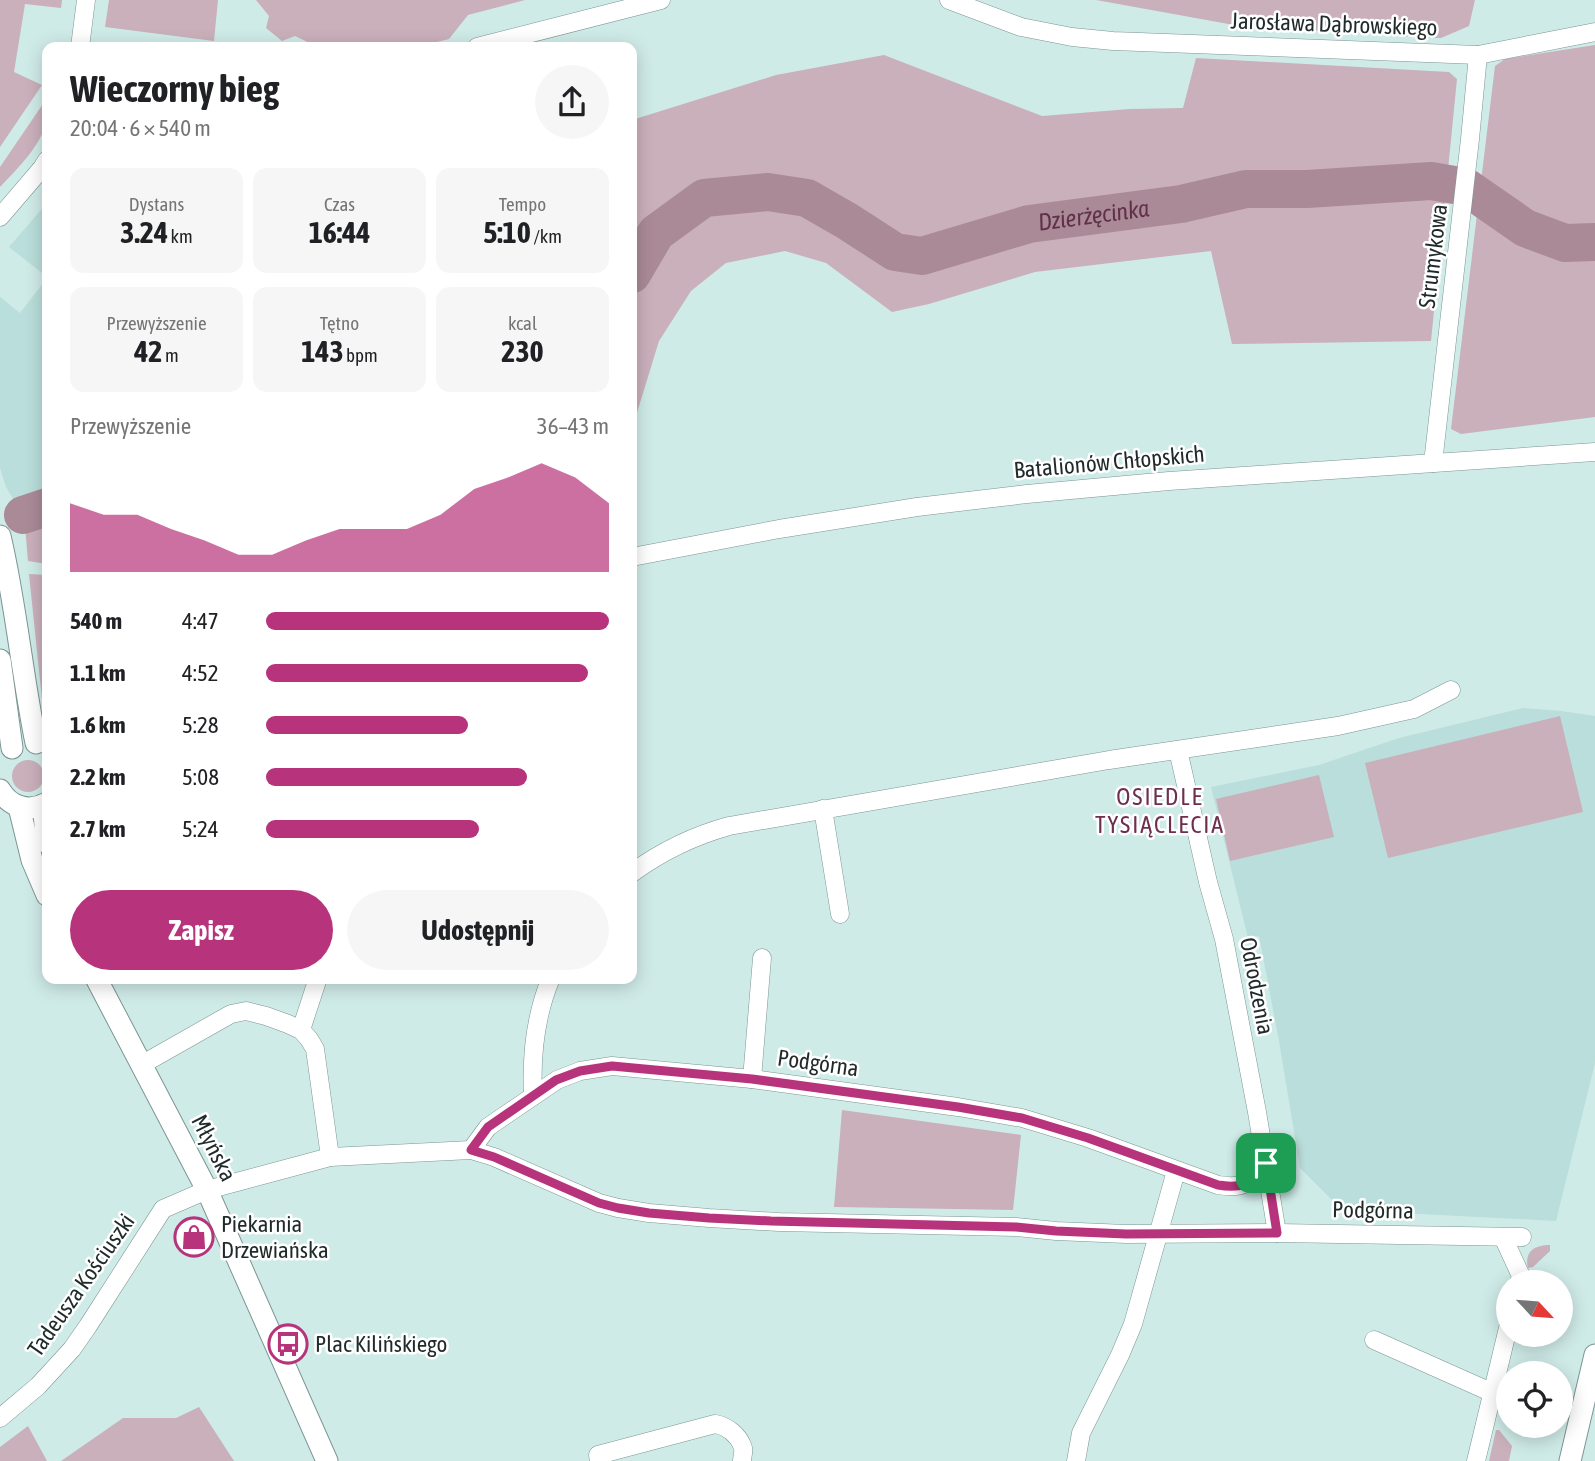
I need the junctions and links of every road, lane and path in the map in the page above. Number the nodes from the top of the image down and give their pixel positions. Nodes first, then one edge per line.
1 (86, 0) edge
2 (661, 0) edge
3 (949, 0) edge
4 (1595, 32) edge
5 (81, 42) edge
6 (497, 42) edge
7 (1478, 55) junction
8 (42, 169) edge
9 (0, 217) edge
10 (1595, 452) edge
11 (1433, 463) junction
12 (0, 536) edge
13 (637, 556) edge
14 (0, 660) edge
15 (1451, 690) dead end
16 (41, 746) edge
17 (1178, 751) junction
18 (6, 754) edge
19 (0, 791) edge
20 (42, 805) edge
21 (19, 807) junction
22 (823, 809) junction
23 (637, 869) edge
24 (42, 883) edge
25 (840, 914) dead end
26 (762, 958) dead end
27 (99, 984) edge
28 (316, 984) edge
29 (549, 984) edge
30 (301, 1030) junction
31 (141, 1065) junction
32 (752, 1079) junction
33 (533, 1096) junction
34 (471, 1150) junction
35 (330, 1157) junction
36 (1266, 1163) junction
37 (1176, 1171) junction
38 (207, 1190) junction
39 (1277, 1233) junction
40 (1158, 1234) junction
41 (1503, 1237) junction
42 (1522, 1237) dead end
43 (1518, 1270) edge
44 (1374, 1340) dead end
45 (1503, 1348) edge
46 (1595, 1355) edge
47 (1493, 1393) junction
48 (0, 1418) edge
49 (327, 1461) edge
50 (599, 1461) edge
51 (742, 1461) edge
52 (1076, 1461) edge
53 (1476, 1461) edge
54 (1570, 1461) edge

1 - 5 street
2 - 6 street
3 - 7 street, Jarosława Dąbrowskiego
4 - 7 street, Jarosława Dąbrowskiego
7 - 11 street, Strumykowa
8 - 9 street
10 - 11 street, Batalionów Chłopskich
11 - 13 street, Batalionów Chłopskich
12 - 16 street
14 - 18 street
15 - 17 street
16 - 18 street
17 - 22 street
17 - 36 street, Odrodzenia
19 - 21 street
20 - 21 street
21 - 24 street
22 - 23 street
22 - 25 street
26 - 32 street
27 - 31 street, Młyńska
28 - 30 street
29 - 33 street
30 - 31 street
30 - 35 street
31 - 38 street, Młyńska
32 - 33 street, Podgórna
32 - 37 street, Podgórna
33 - 34 street, Podgórna
34 - 35 street, Podgórna
34 - 40 street, Podgórna
35 - 38 street
36 - 37 street, Podgórna
36 - 39 street, Odrodzenia
37 - 40 street
38 - 48 street, Tadeusza Kościuszki
38 - 49 street, Młyńska
39 - 40 street, Podgórna
39 - 41 street, Podgórna
40 - 52 street
41 - 42 street, Podgórna
41 - 43 street
44 - 47 street
45 - 47 street
46 - 54 street
47 - 53 street
50 - 51 street

